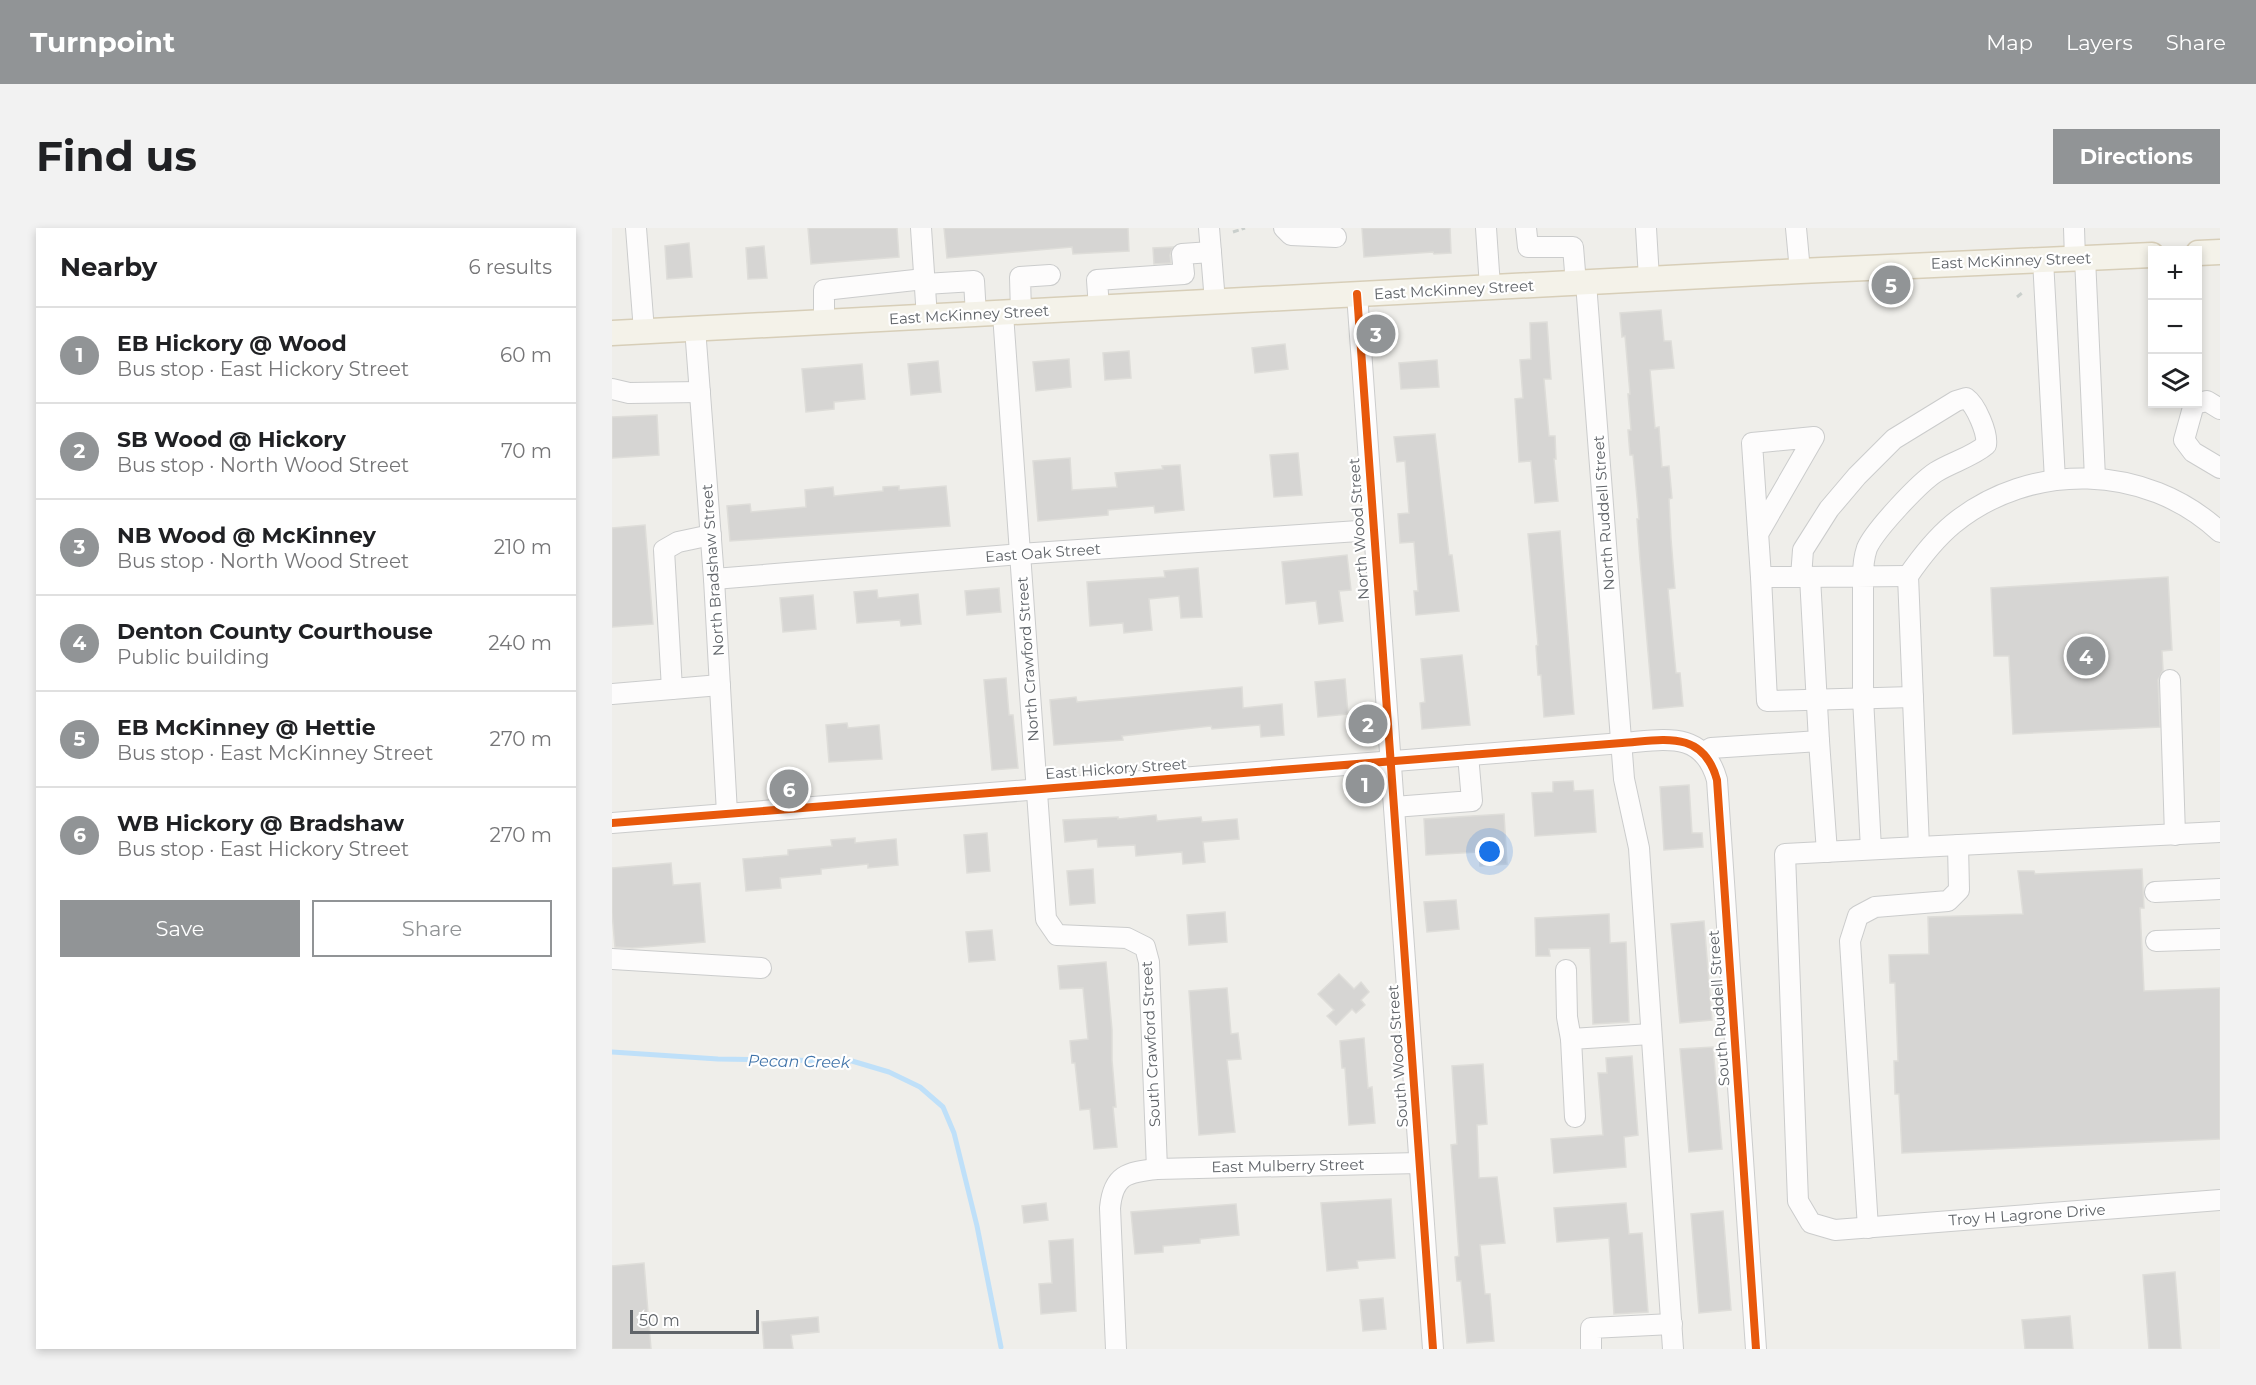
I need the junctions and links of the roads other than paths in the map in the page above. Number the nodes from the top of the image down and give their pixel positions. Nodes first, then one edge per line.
1 (636, 228) edge
2 (921, 228) edge
3 (1209, 228) edge
4 (1284, 228) edge
5 (1486, 228) edge
6 (1526, 228) edge
7 (1646, 228) edge
8 (1796, 228) edge
9 (2074, 228) edge
10 (1336, 237) dead end
11 (1211, 252) junction
12 (2220, 252) edge
13 (2202, 253) edge
14 (2148, 255) edge
15 (2080, 259) junction
16 (2043, 260) junction
17 (1800, 271) junction
18 (1173, 274) junction
19 (1050, 275) dead end
20 (1649, 279) junction
21 (924, 281) junction
22 (1581, 284) junction
23 (1490, 287) junction
24 (1357, 294) junction
25 (1215, 302) junction
26 (1175, 303) junction
27 (1099, 308) junction
28 (1012, 313) junction
29 (976, 315) junction
30 (927, 318) junction
31 (824, 323) junction
32 (695, 328) junction
33 (644, 331) junction
34 (612, 333) edge
35 (612, 389) edge
36 (700, 392) junction
37 (2220, 409) edge
38 (2220, 468) edge
39 (2095, 478) junction
40 (2055, 480) junction
41 (1373, 530) junction
42 (2220, 532) edge
43 (1758, 534) junction
44 (711, 535) junction
45 (1020, 554) junction
46 (1863, 576) junction
47 (1908, 576) junction
48 (1805, 577) junction
49 (1761, 578) junction
50 (714, 579) junction
51 (2170, 680) dead end
52 (720, 685) junction
53 (672, 689) junction
54 (612, 694) edge
55 (1913, 697) junction
56 (1863, 698) junction
57 (1818, 700) junction
58 (1819, 741) junction
59 (1622, 743) junction
60 (1703, 753) junction
61 (1468, 755) junction
62 (1390, 761) junction
63 (1037, 788) junction
64 (1394, 807) junction
65 (727, 813) junction
66 (612, 823) edge
67 (2220, 832) edge
68 (2175, 835) junction
69 (1958, 845) junction
70 (1919, 847) junction
71 (1871, 849) junction
72 (1827, 852) junction
73 (2220, 890) edge
74 (2155, 892) dead end
75 (2220, 939) edge
76 (2156, 941) dead end
77 (612, 959) edge
78 (761, 968) dead end
79 (1566, 970) dead end
80 (1652, 1034) junction
81 (1571, 1039) junction
82 (1575, 1118) dead end
83 (1419, 1163) junction
84 (1157, 1169) junction
85 (2220, 1200) edge
86 (1868, 1228) junction
87 (1672, 1324) junction
88 (1116, 1349) edge
89 (1433, 1349) edge
90 (1591, 1349) edge
91 (1673, 1349) edge
92 (1756, 1349) edge

1 - 33 street
2 - 21 street
3 - 11 street
4 - 10 street
5 - 23 street
6 - 22 street, North Ruddell Street
7 - 20 street
8 - 17 street
9 - 15 street
11 - 18 street
11 - 25 street
12 - 13 main road
14 - 15 main road, East McKinney Street
15 - 16 main road, East McKinney Street
15 - 39 street
16 - 17 main road, East McKinney Street
16 - 40 street
17 - 20 main road, East McKinney Street
18 - 26 street
18 - 27 street
19 - 28 street, North Crawford Street
20 - 22 main road, East McKinney Street
21 - 29 street
21 - 30 street
21 - 31 street
22 - 23 main road, East McKinney Street
22 - 59 street, North Ruddell Street
23 - 24 main road, East McKinney Street
24 - 25 main road, East McKinney Street
24 - 41 street, North Wood Street
25 - 26 main road, East McKinney Street
26 - 27 main road, East McKinney Street
27 - 28 main road, East McKinney Street
28 - 29 main road, East McKinney Street
28 - 45 street, North Crawford Street
29 - 30 main road, East McKinney Street
30 - 31 main road, East McKinney Street
31 - 32 main road, East McKinney Street
32 - 33 main road, East McKinney Street
32 - 36 street, North Bradshaw Street
33 - 34 main road, East McKinney Street
35 - 36 street
36 - 44 street, North Bradshaw Street
37 - 38 street
39 - 40 street
39 - 42 street
40 - 47 street
41 - 45 street, East Oak Street
41 - 62 street, North Wood Street
43 - 43 street
43 - 49 street
44 - 50 street, North Bradshaw Street
44 - 53 street
45 - 50 street, East Oak Street
45 - 63 street, North Crawford Street
46 - 47 street
46 - 48 street
46 - 48 street
46 - 56 street
47 - 55 street
48 - 49 street
48 - 57 street
49 - 57 street
50 - 52 street, North Bradshaw Street
51 - 68 street
52 - 53 street
52 - 65 street, North Bradshaw Street
53 - 54 street
55 - 56 street
55 - 70 street
56 - 57 street
56 - 71 street
57 - 58 street
58 - 60 street
58 - 72 street
59 - 60 street
59 - 61 street, East Hickory Street
59 - 80 street, North Ruddell Street
60 - 92 street, South Ruddell Street
61 - 62 street, East Hickory Street
61 - 64 street
62 - 63 street, East Hickory Street
62 - 64 street, South Wood Street
63 - 65 street, East Hickory Street
63 - 84 street, South Crawford Street
64 - 83 street, South Wood Street
65 - 66 street, East Hickory Street
67 - 68 street
68 - 69 street
69 - 70 street
69 - 86 street
70 - 71 street
71 - 72 street
72 - 86 street, Troy H Lagrone Drive
73 - 74 street
75 - 76 street
77 - 78 street
79 - 81 street
80 - 81 street
80 - 87 street, North Ruddell Street
81 - 82 street
83 - 84 street, East Mulberry Street
83 - 89 street, South Wood Street
84 - 88 street
85 - 86 street, Troy H Lagrone Drive
87 - 90 street
87 - 91 street, North Ruddell Street

